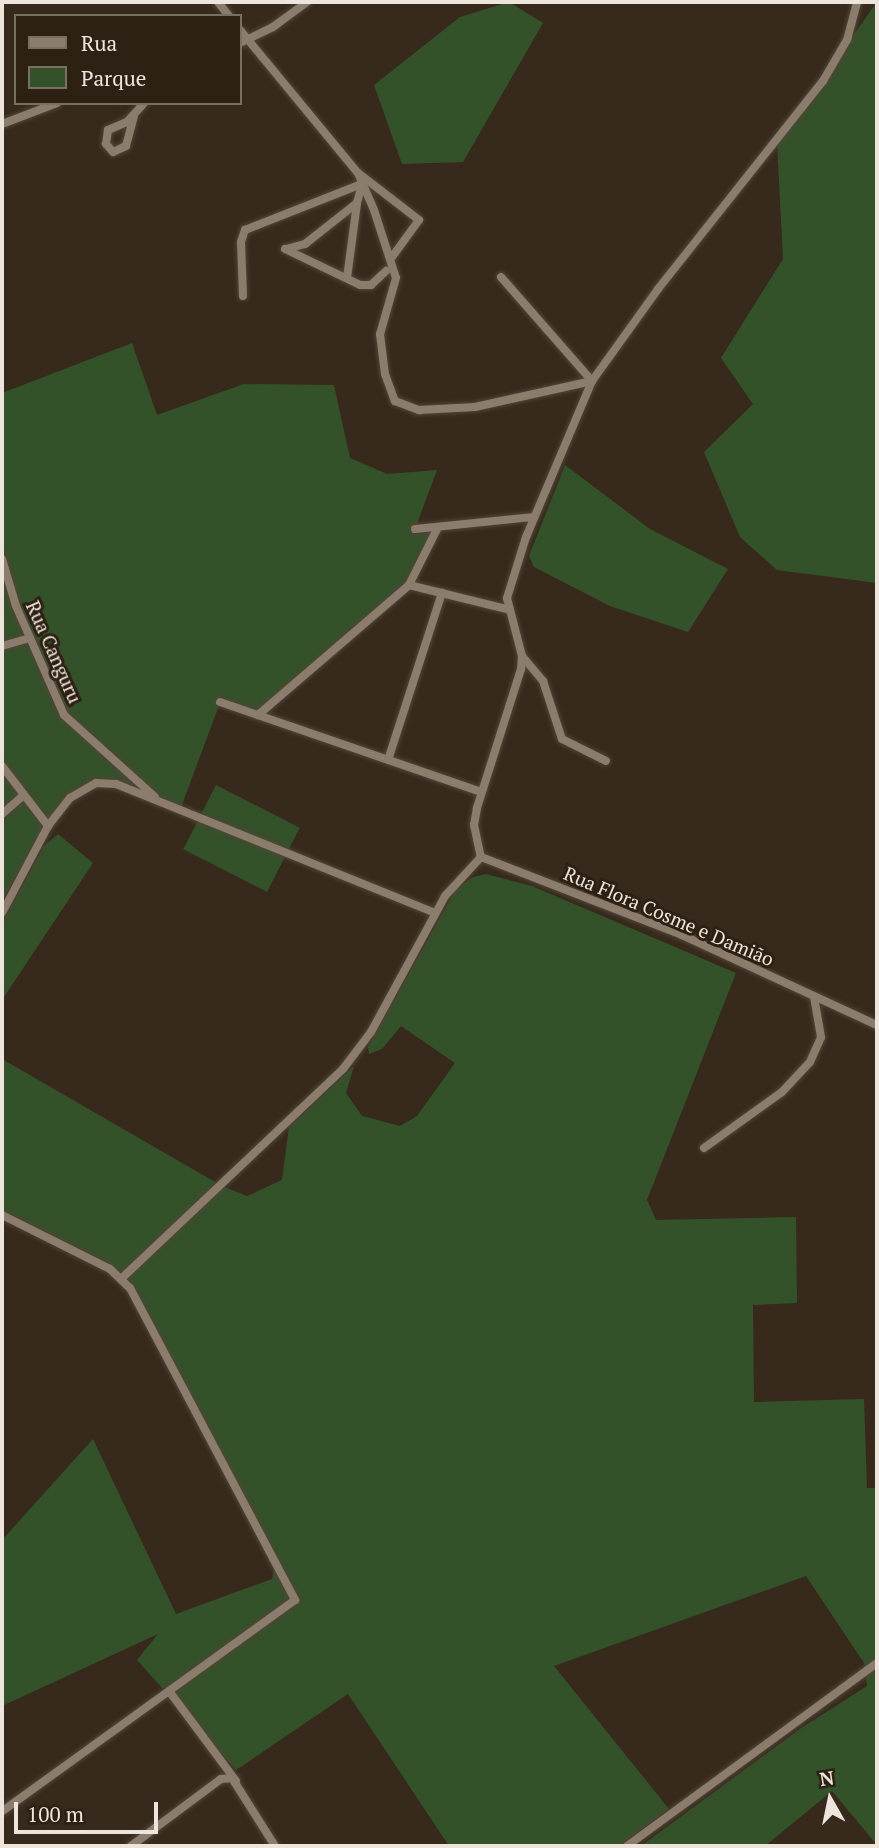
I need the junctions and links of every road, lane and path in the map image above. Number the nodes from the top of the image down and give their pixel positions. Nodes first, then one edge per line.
1 (307, 2) edge
2 (857, 2) edge
3 (244, 41) edge
4 (52, 105) edge
5 (142, 105) edge
6 (134, 116) junction
7 (2, 124) edge
8 (358, 173) junction
9 (362, 184) junction
10 (356, 203) junction
11 (392, 257) junction
12 (386, 271) dead end
13 (502, 277) dead end
14 (347, 278) junction
15 (243, 296) dead end
16 (592, 381) junction
17 (534, 517) junction
18 (438, 527) junction
19 (415, 529) dead end
20 (2, 559) edge
21 (409, 585) junction
22 (442, 593) junction
23 (510, 610) junction
24 (30, 638) junction
25 (2, 646) edge
26 (522, 656) junction
27 (220, 702) dead end
28 (258, 715) junction
29 (388, 760) junction
30 (606, 761) dead end
31 (2, 766) edge
32 (481, 792) junction
33 (24, 795) junction
34 (160, 801) junction
35 (2, 814) edge
36 (48, 826) junction
37 (481, 857) junction
38 (2, 913) edge
39 (435, 913) junction
40 (814, 997) junction
41 (877, 1025) edge
42 (704, 1148) dead end
43 (2, 1215) edge
44 (122, 1278) junction
45 (877, 1662) edge
46 (169, 1691) junction
47 (237, 1781) junction
48 (2, 1811) edge
49 (631, 1845) edge
50 (131, 1846) edge
51 (275, 1846) edge

1 - 3 street
2 - 16 street
3 - 8 street
4 - 7 street
5 - 6 street
6 - 6 street
8 - 9 street
8 - 11 street
9 - 10 street
9 - 11 street
9 - 15 street
10 - 14 street
10 - 14 street
11 - 16 street
12 - 14 street
13 - 16 street
16 - 17 street
17 - 18 street
17 - 23 street
18 - 19 street
18 - 21 street
20 - 24 street, Rua Canguru
21 - 22 street
21 - 28 street
22 - 23 street
22 - 29 street
23 - 26 street
24 - 25 street
24 - 34 street, Rua Canguru
26 - 30 street
26 - 32 street
27 - 28 street
28 - 29 street
29 - 32 street
31 - 33 street
32 - 37 street
33 - 35 street
33 - 36 street
34 - 36 street
34 - 39 street
36 - 38 street
37 - 39 street
37 - 40 street, Rua Flora Cosme e Damião
39 - 44 street
40 - 41 street, Rua Flora Cosme e Damião
40 - 42 street
43 - 44 street
44 - 46 street
45 - 49 street
46 - 47 street
46 - 48 street
47 - 50 street
47 - 51 street

